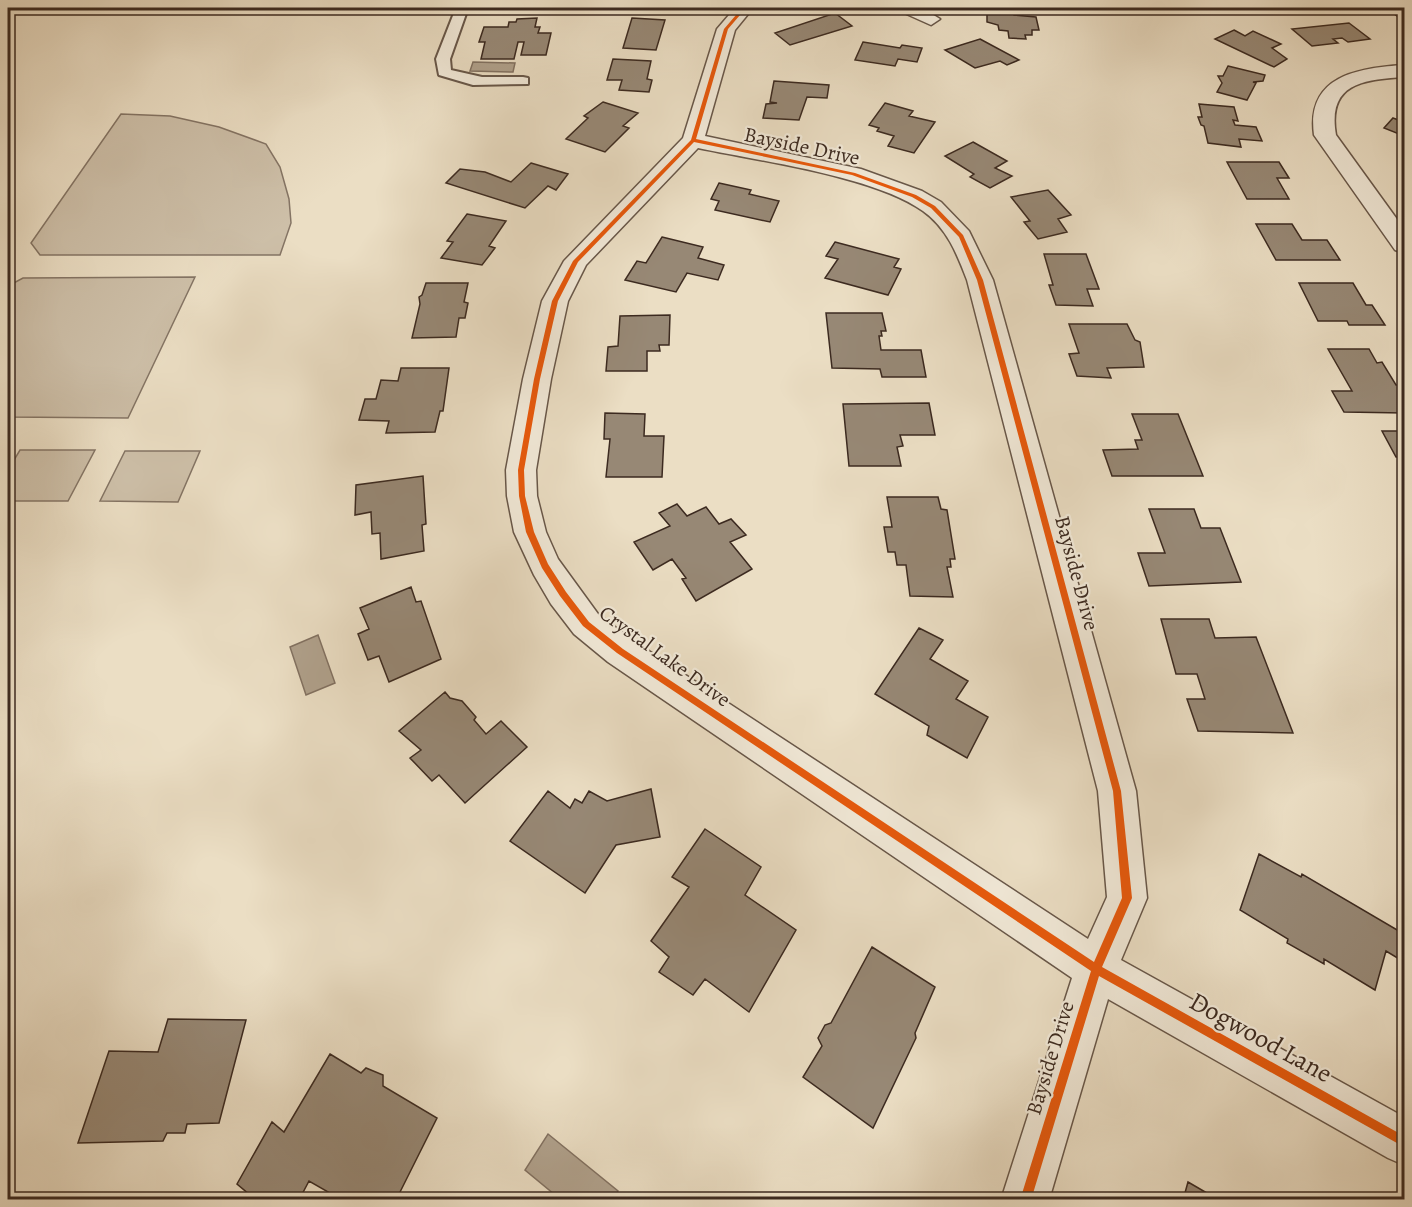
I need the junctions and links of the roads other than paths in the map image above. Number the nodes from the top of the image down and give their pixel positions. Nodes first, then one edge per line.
1 (462, 8) edge
2 (744, 8) edge
3 (909, 8) edge
4 (931, 19) dead end
5 (1404, 71) edge
6 (523, 81) dead end
7 (693, 141) junction
8 (1404, 245) edge
9 (1096, 969) junction
10 (1404, 1142) edge
11 (1025, 1200) edge

1 - 6 lane
2 - 7 street, Crystal Lake Drive
3 - 4 street
5 - 8 street
7 - 9 street, Bayside Drive
7 - 9 street, Crystal Lake Drive
9 - 10 street, Dogwood Lane
9 - 11 street, Bayside Drive

